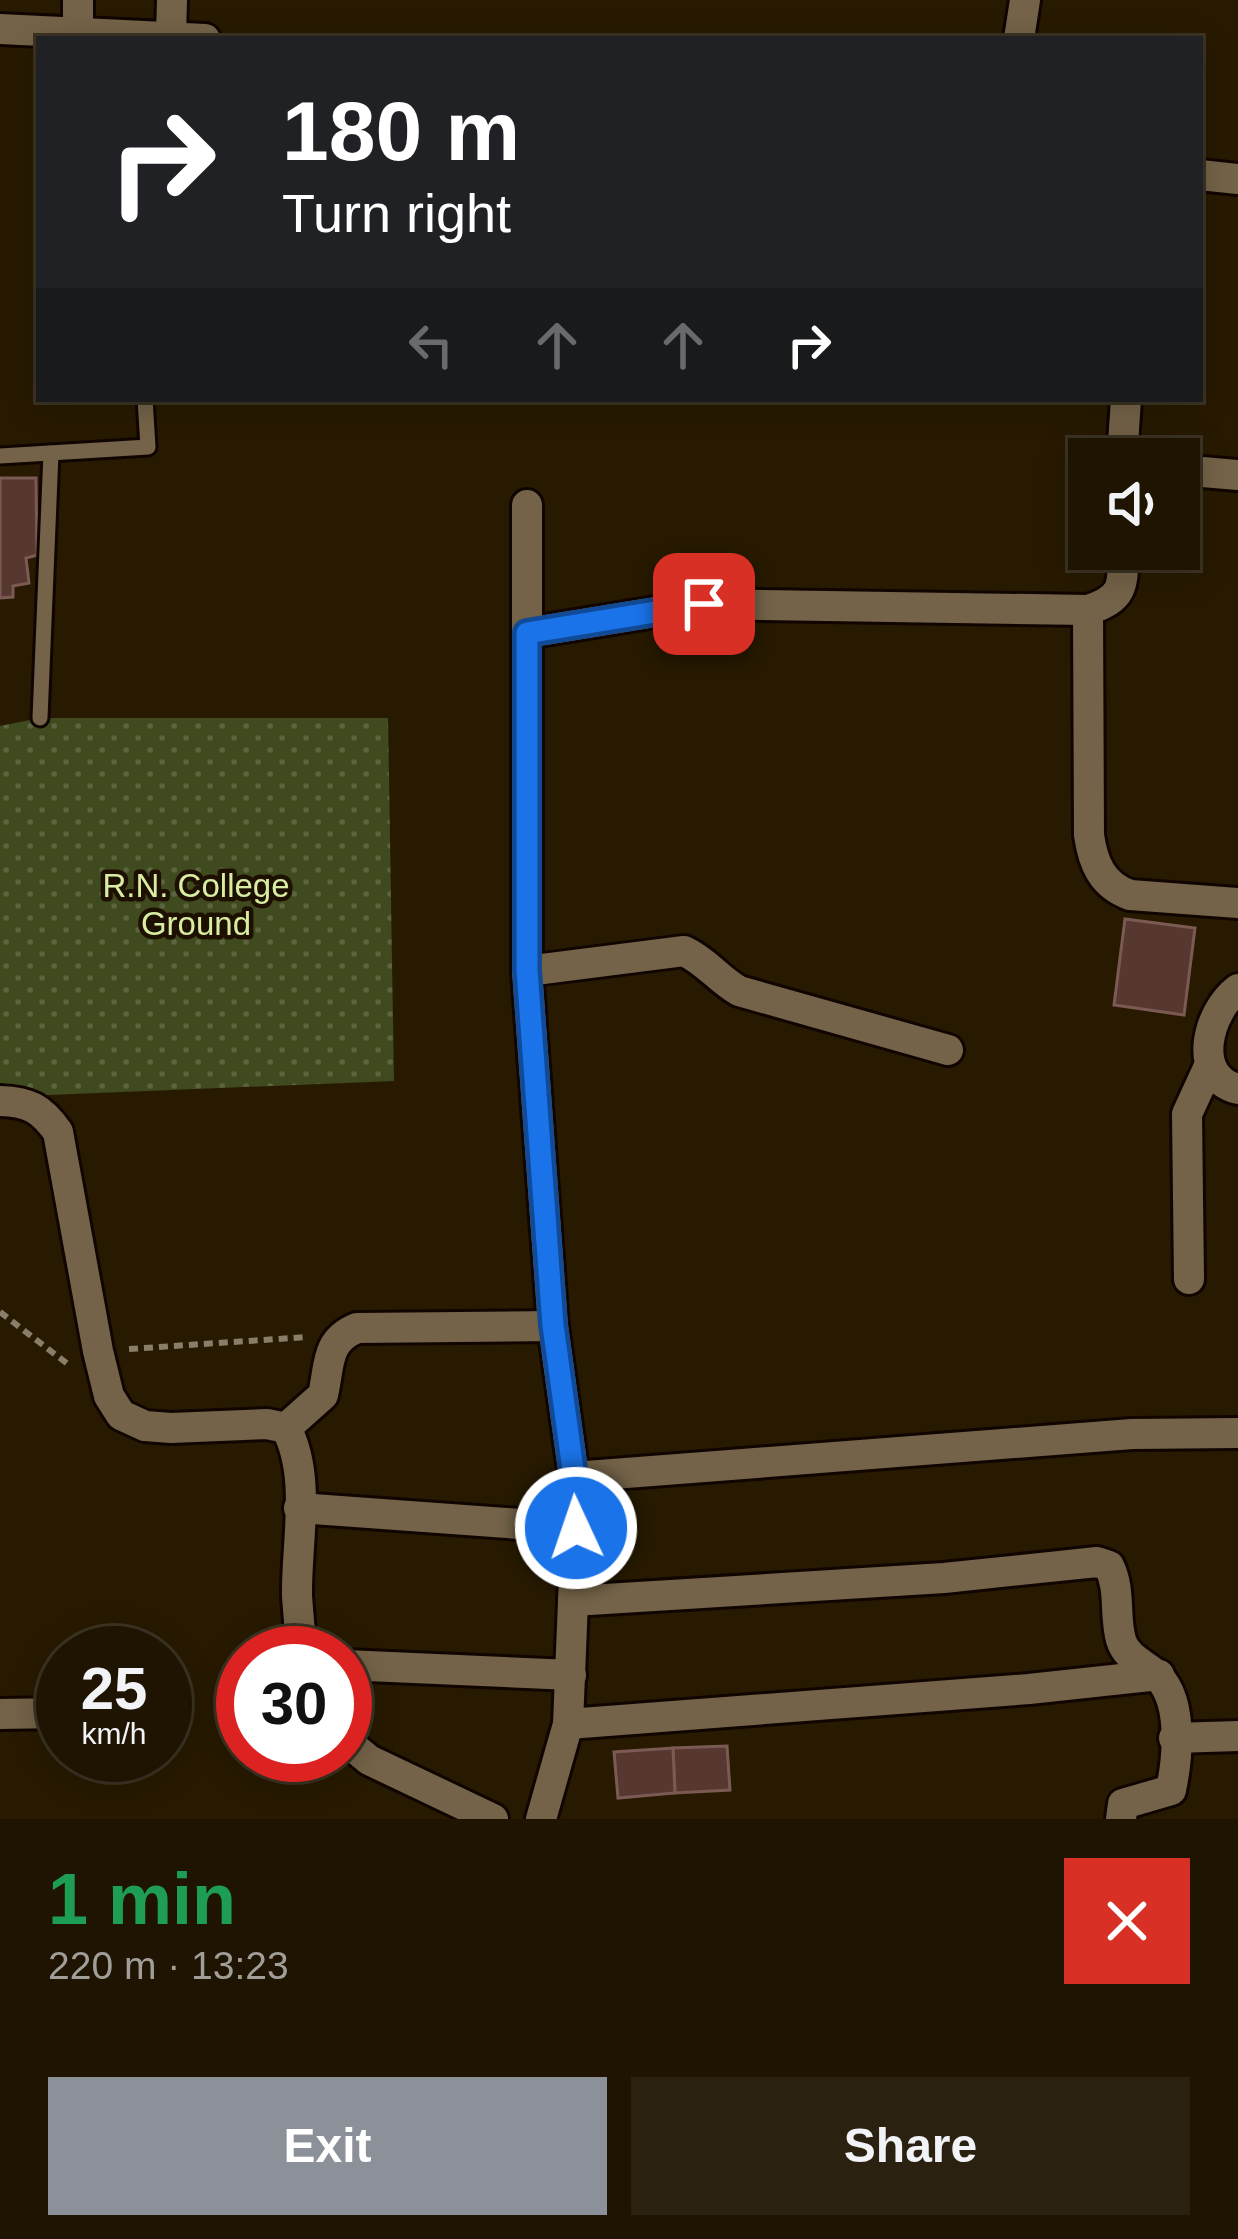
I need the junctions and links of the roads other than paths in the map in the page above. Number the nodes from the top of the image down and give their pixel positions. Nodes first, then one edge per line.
1 (78, 0) edge
2 (172, 0) edge
3 (1025, 0) edge
4 (0, 29) edge
5 (78, 32) junction
6 (140, 36) edge
7 (171, 36) edge
8 (1019, 36) edge
9 (1203, 175) edge
10 (1238, 179) edge
11 (145, 402) edge
12 (1126, 402) edge
13 (1123, 438) edge
14 (52, 453) junction
15 (0, 456) edge
16 (1200, 472) edge
17 (1238, 475) edge
18 (527, 505) dead end
19 (1122, 570) edge
20 (1088, 610) junction
21 (527, 633) junction
22 (40, 718) dead end
23 (1238, 903) edge
24 (527, 970) junction
25 (1238, 989) edge
26 (948, 1050) dead end
27 (1210, 1064) junction
28 (1238, 1089) edge
29 (0, 1101) edge
30 (1190, 1279) dead end
31 (553, 1325) junction
32 (286, 1429) junction
33 (1238, 1433) edge
34 (574, 1477) junction
35 (298, 1508) junction
36 (576, 1528) junction
37 (573, 1601) junction
38 (300, 1626) edge
39 (372, 1666) edge
40 (571, 1675) junction
41 (1159, 1676) junction
42 (36, 1713) edge
43 (0, 1714) edge
44 (568, 1724) junction
45 (1238, 1736) edge
46 (1174, 1738) junction
47 (372, 1761) edge
48 (493, 1819) edge
49 (541, 1819) edge
50 (1121, 1819) edge

1 - 5 street
2 - 7 street
3 - 8 street
4 - 5 street
5 - 6 street
9 - 10 street
11 - 14 lane
12 - 13 street
14 - 15 lane
14 - 22 lane
16 - 17 street
18 - 21 street
19 - 20 street
20 - 21 street
20 - 23 street
21 - 24 street
24 - 26 street
24 - 31 street
25 - 27 street
27 - 28 street
27 - 30 street
29 - 32 street
31 - 32 street
31 - 34 street
32 - 35 street
33 - 34 street
34 - 36 street
35 - 36 street
35 - 38 street
36 - 37 street
37 - 40 street
37 - 41 street
39 - 40 street
40 - 44 street
41 - 44 street
41 - 46 street
42 - 43 street
44 - 49 street
45 - 46 street
46 - 50 street
47 - 48 street

